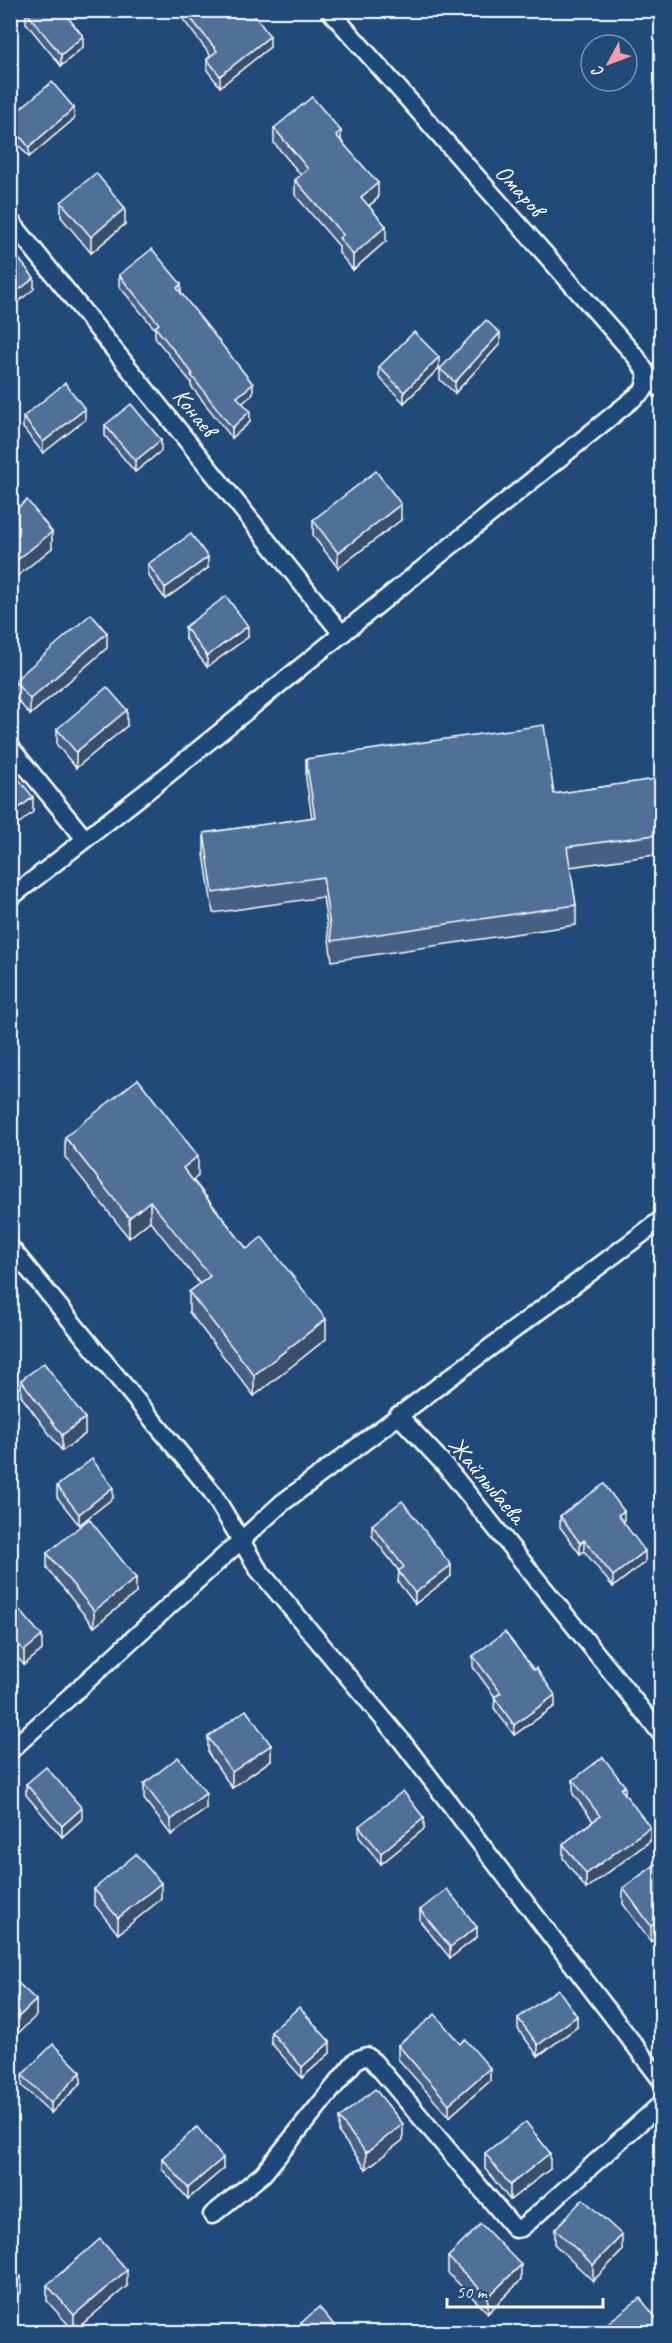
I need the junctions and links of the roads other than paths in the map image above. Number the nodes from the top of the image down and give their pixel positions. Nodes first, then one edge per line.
1 (329, 10) edge
2 (10, 220) edge
3 (647, 374) junction
4 (662, 390) edge
5 (342, 634) junction
6 (10, 747) edge
7 (85, 839) junction
8 (10, 898) edge
9 (662, 1219) edge
10 (10, 1247) edge
11 (398, 1415) junction
12 (240, 1540) junction
13 (662, 1735) edge
14 (10, 1751) edge
15 (662, 2081) edge
16 (662, 2103) edge
17 (212, 2215) dead end

1 - 3 street, Омаров
2 - 5 street, Конаев
3 - 4 street, Омаров
3 - 5 street
5 - 7 street
6 - 7 street
7 - 8 street
9 - 11 street
10 - 12 street
11 - 12 street
11 - 13 street, Жайлыбаева
12 - 14 street
12 - 15 street
16 - 17 street

